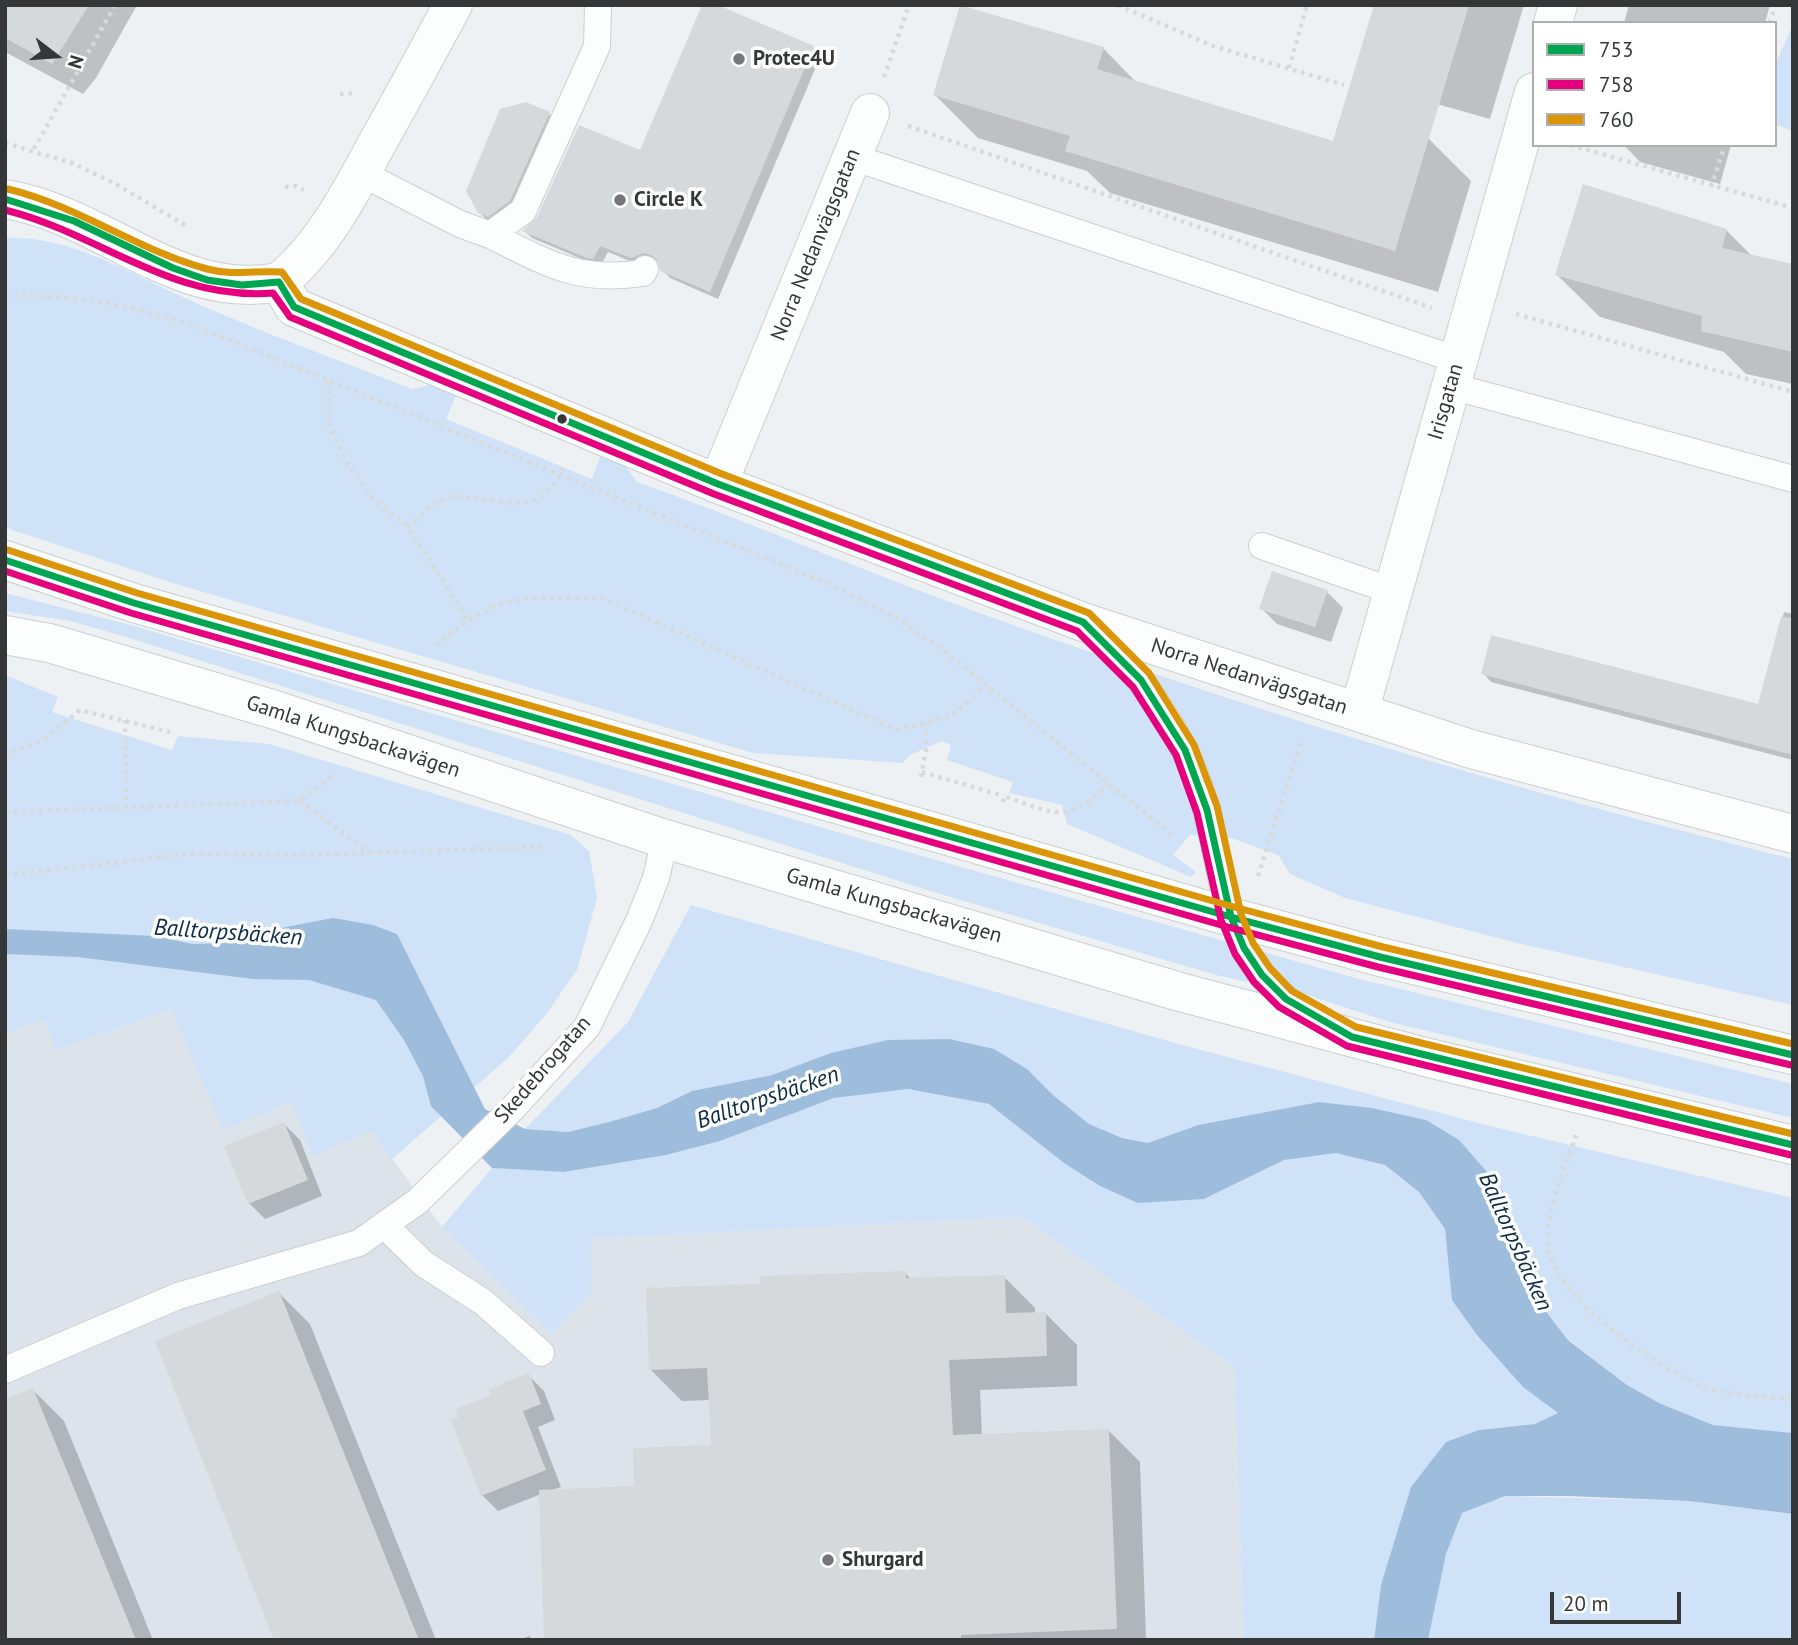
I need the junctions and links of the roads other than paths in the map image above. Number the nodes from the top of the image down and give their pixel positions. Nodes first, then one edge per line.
1 (453, 5) edge
2 (598, 5) edge
3 (1532, 99) edge
4 (870, 113) road end
5 (852, 157) junction
6 (361, 173) junction
7 (5, 199) edge
8 (490, 235) junction
9 (645, 269) dead end
10 (279, 282) junction
11 (1462, 375) junction
12 (1793, 479) edge
13 (718, 484) junction
14 (1262, 546) dead end
15 (5, 560) edge
16 (1393, 591) junction
17 (1083, 622) junction
18 (5, 635) edge
19 (1359, 712) junction
20 (1793, 834) edge
21 (665, 839) junction
22 (1231, 918) junction
23 (1352, 1037) junction
24 (1793, 1055) edge
25 (1793, 1145) edge
26 (384, 1225) junction
27 (541, 1353) dead end
28 (5, 1370) edge

1 - 6 main road
2 - 8 lane
3 - 11 main road, Irisgatan
4 - 5 main road, Norra Nedanvägsgatan
5 - 11 lane
5 - 13 main road, Norra Nedanvägsgatan
6 - 8 lane
6 - 10 main road
7 - 10 main road
8 - 9 lane
10 - 13 main road, Norra Nedanvägsgatan
11 - 12 lane
11 - 16 main road, Irisgatan
13 - 17 main road, Norra Nedanvägsgatan
14 - 16 lane
15 - 22 main road
16 - 19 main road, Irisgatan
17 - 19 main road, Norra Nedanvägsgatan
17 - 22 lane
18 - 21 main road, Gamla Kungsbackavägen
19 - 20 main road, Norra Nedanvägsgatan
21 - 23 main road, Gamla Kungsbackavägen
21 - 26 lane, Skedebrogatan
22 - 23 lane
22 - 24 main road
23 - 25 main road, Gamla Kungsbackavägen
26 - 27 lane
26 - 28 lane, Skedebrogatan

